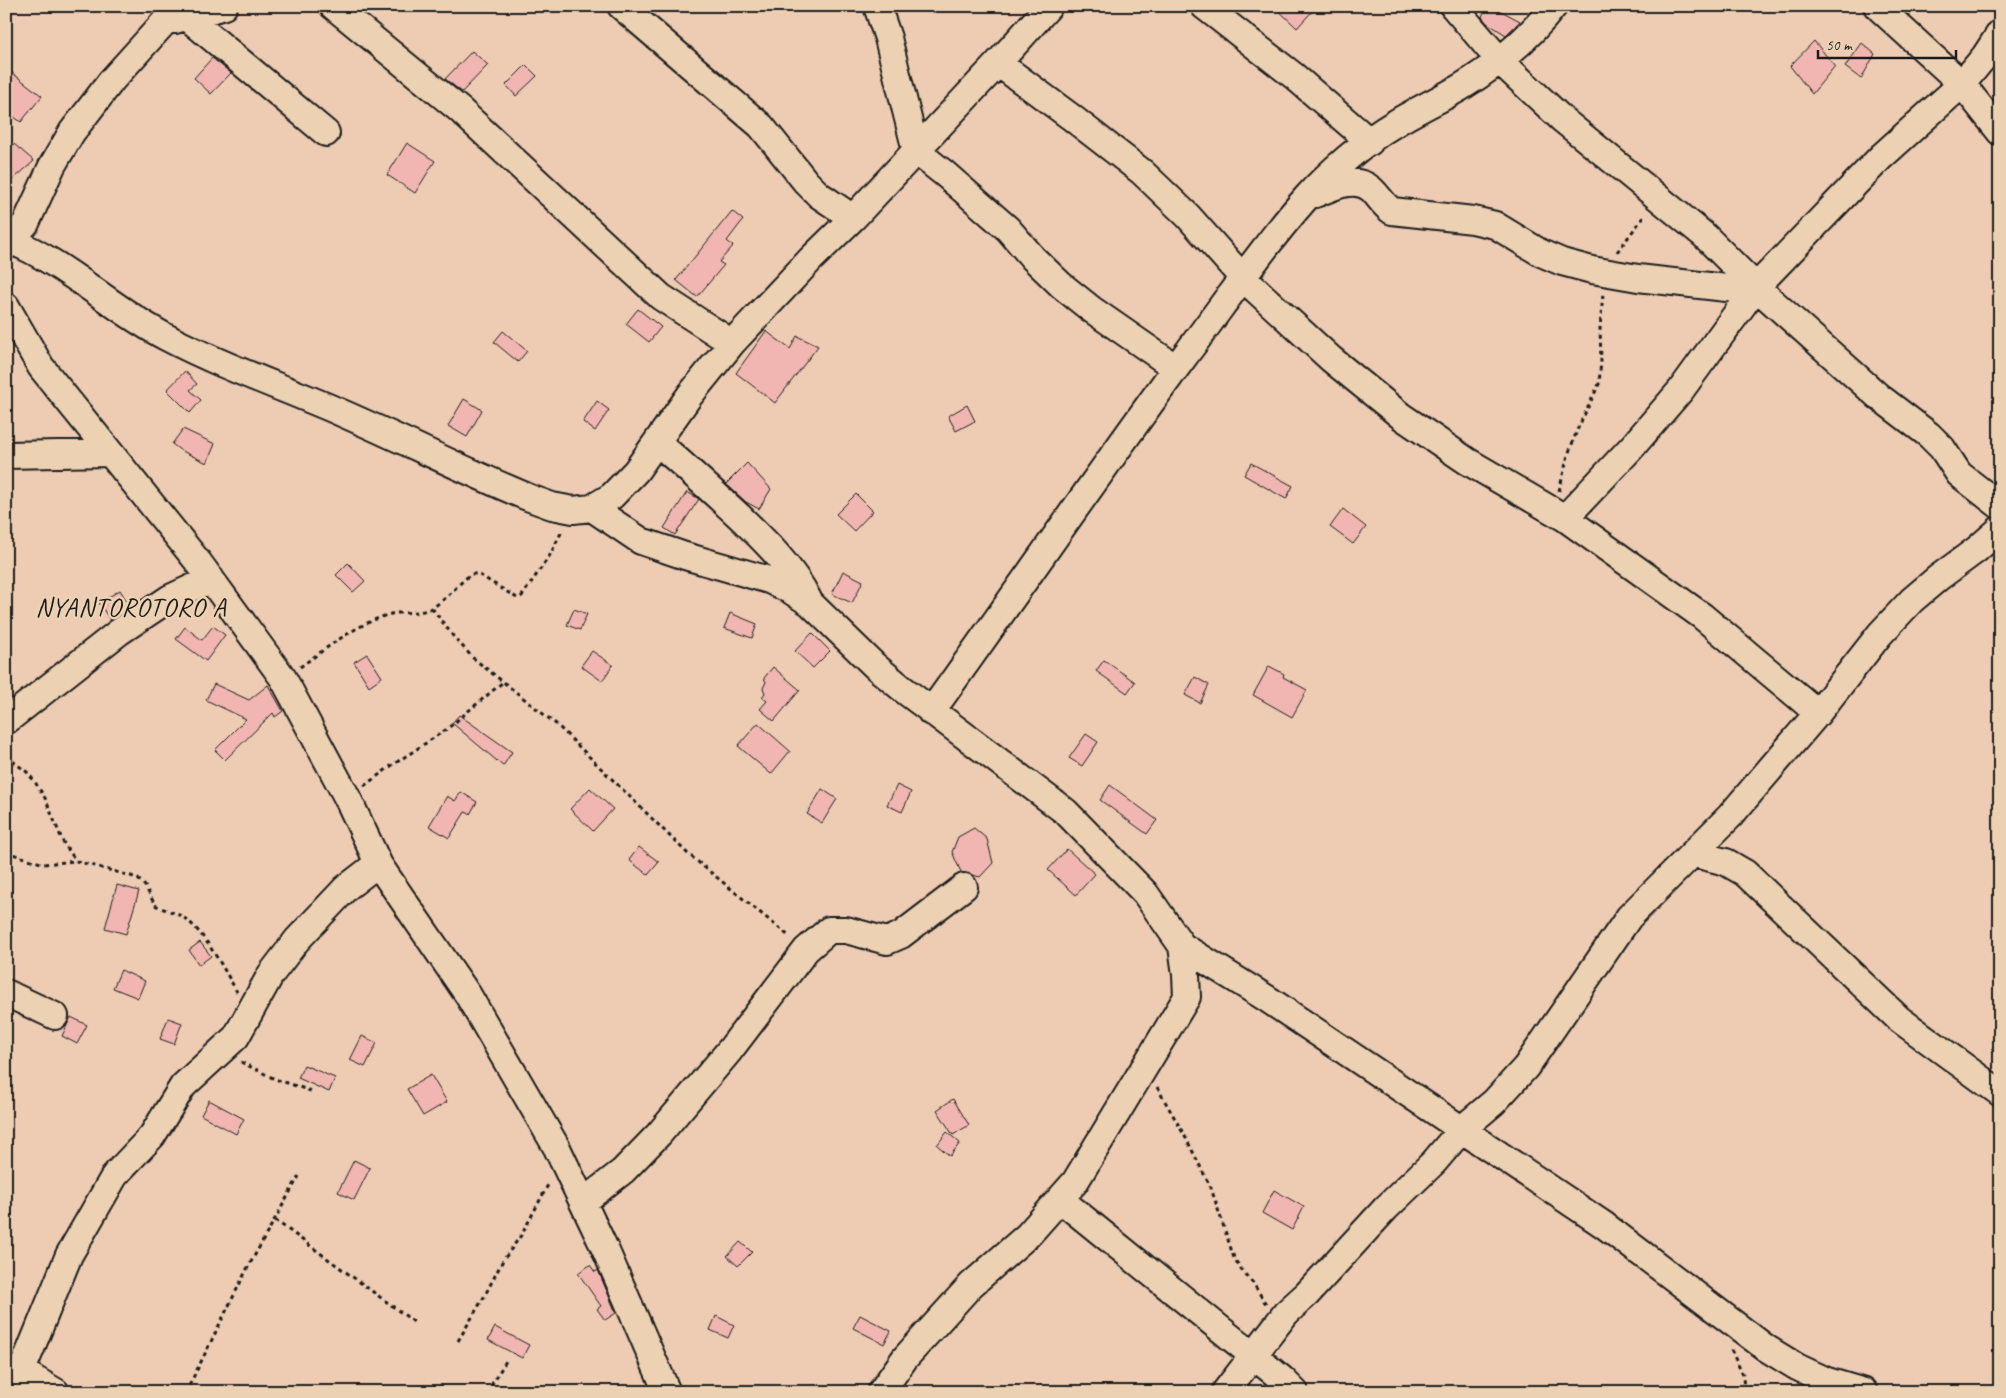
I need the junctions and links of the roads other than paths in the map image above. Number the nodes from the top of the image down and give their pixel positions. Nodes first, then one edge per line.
1 (224, 6) edge
2 (333, 6) edge
3 (621, 6) edge
4 (877, 6) edge
5 (1049, 6) edge
6 (1204, 6) edge
7 (1453, 6) edge
8 (1554, 6) edge
9 (1877, 6) edge
10 (176, 16) edge
11 (2000, 33) edge
12 (1500, 61) junction
13 (998, 63) junction
14 (1962, 84) junction
15 (2000, 132) edge
16 (326, 133) dead end
17 (1370, 142) junction
18 (916, 151) junction
19 (1307, 197) junction
20 (853, 218) junction
21 (9, 243) edge
22 (1243, 278) junction
23 (1755, 289) junction
24 (6, 306) edge
25 (732, 343) junction
26 (1176, 368) junction
27 (656, 442) junction
28 (110, 453) junction
29 (6, 455) edge
30 (2000, 506) edge
31 (582, 509) junction
32 (1559, 515) junction
33 (2000, 529) edge
34 (211, 580) junction
35 (810, 604) junction
36 (932, 712) junction
37 (1818, 713) junction
38 (6, 721) edge
39 (1694, 854) junction
40 (380, 865) junction
41 (964, 886) dead end
42 (1182, 946) junction
43 (6, 992) edge
44 (55, 1016) dead end
45 (2000, 1093) edge
46 (1462, 1129) junction
47 (1061, 1200) junction
48 (583, 1202) junction
49 (1253, 1357) junction
50 (14, 1381) edge
51 (56, 1392) edge
52 (667, 1392) edge
53 (881, 1392) edge
54 (1226, 1392) edge
55 (1295, 1392) edge
56 (1864, 1392) edge

1 - 10 street
2 - 25 street
3 - 20 street
4 - 18 street
5 - 13 street
6 - 17 street
7 - 12 street
8 - 12 street
9 - 14 street
10 - 16 street
10 - 21 street
11 - 14 street
12 - 17 street
12 - 23 street
13 - 18 street
13 - 22 street
14 - 15 street
14 - 23 street
17 - 19 street
18 - 20 street
18 - 26 street
19 - 22 street
19 - 23 street
20 - 25 street
21 - 31 street
22 - 26 street
22 - 32 street
23 - 30 street
23 - 32 street
24 - 28 street
25 - 27 street
26 - 36 street
27 - 31 street
27 - 35 street
28 - 29 street
28 - 34 street
31 - 35 street
32 - 37 street
33 - 37 street
34 - 38 street
34 - 40 street
35 - 36 street
36 - 42 street
37 - 39 street
39 - 45 street
39 - 46 street
40 - 48 street
40 - 50 street
41 - 48 street
42 - 46 street
42 - 47 street
43 - 44 street
46 - 49 street
46 - 56 street
47 - 49 street
47 - 53 street
48 - 52 street
49 - 54 street
49 - 55 street
50 - 51 street

